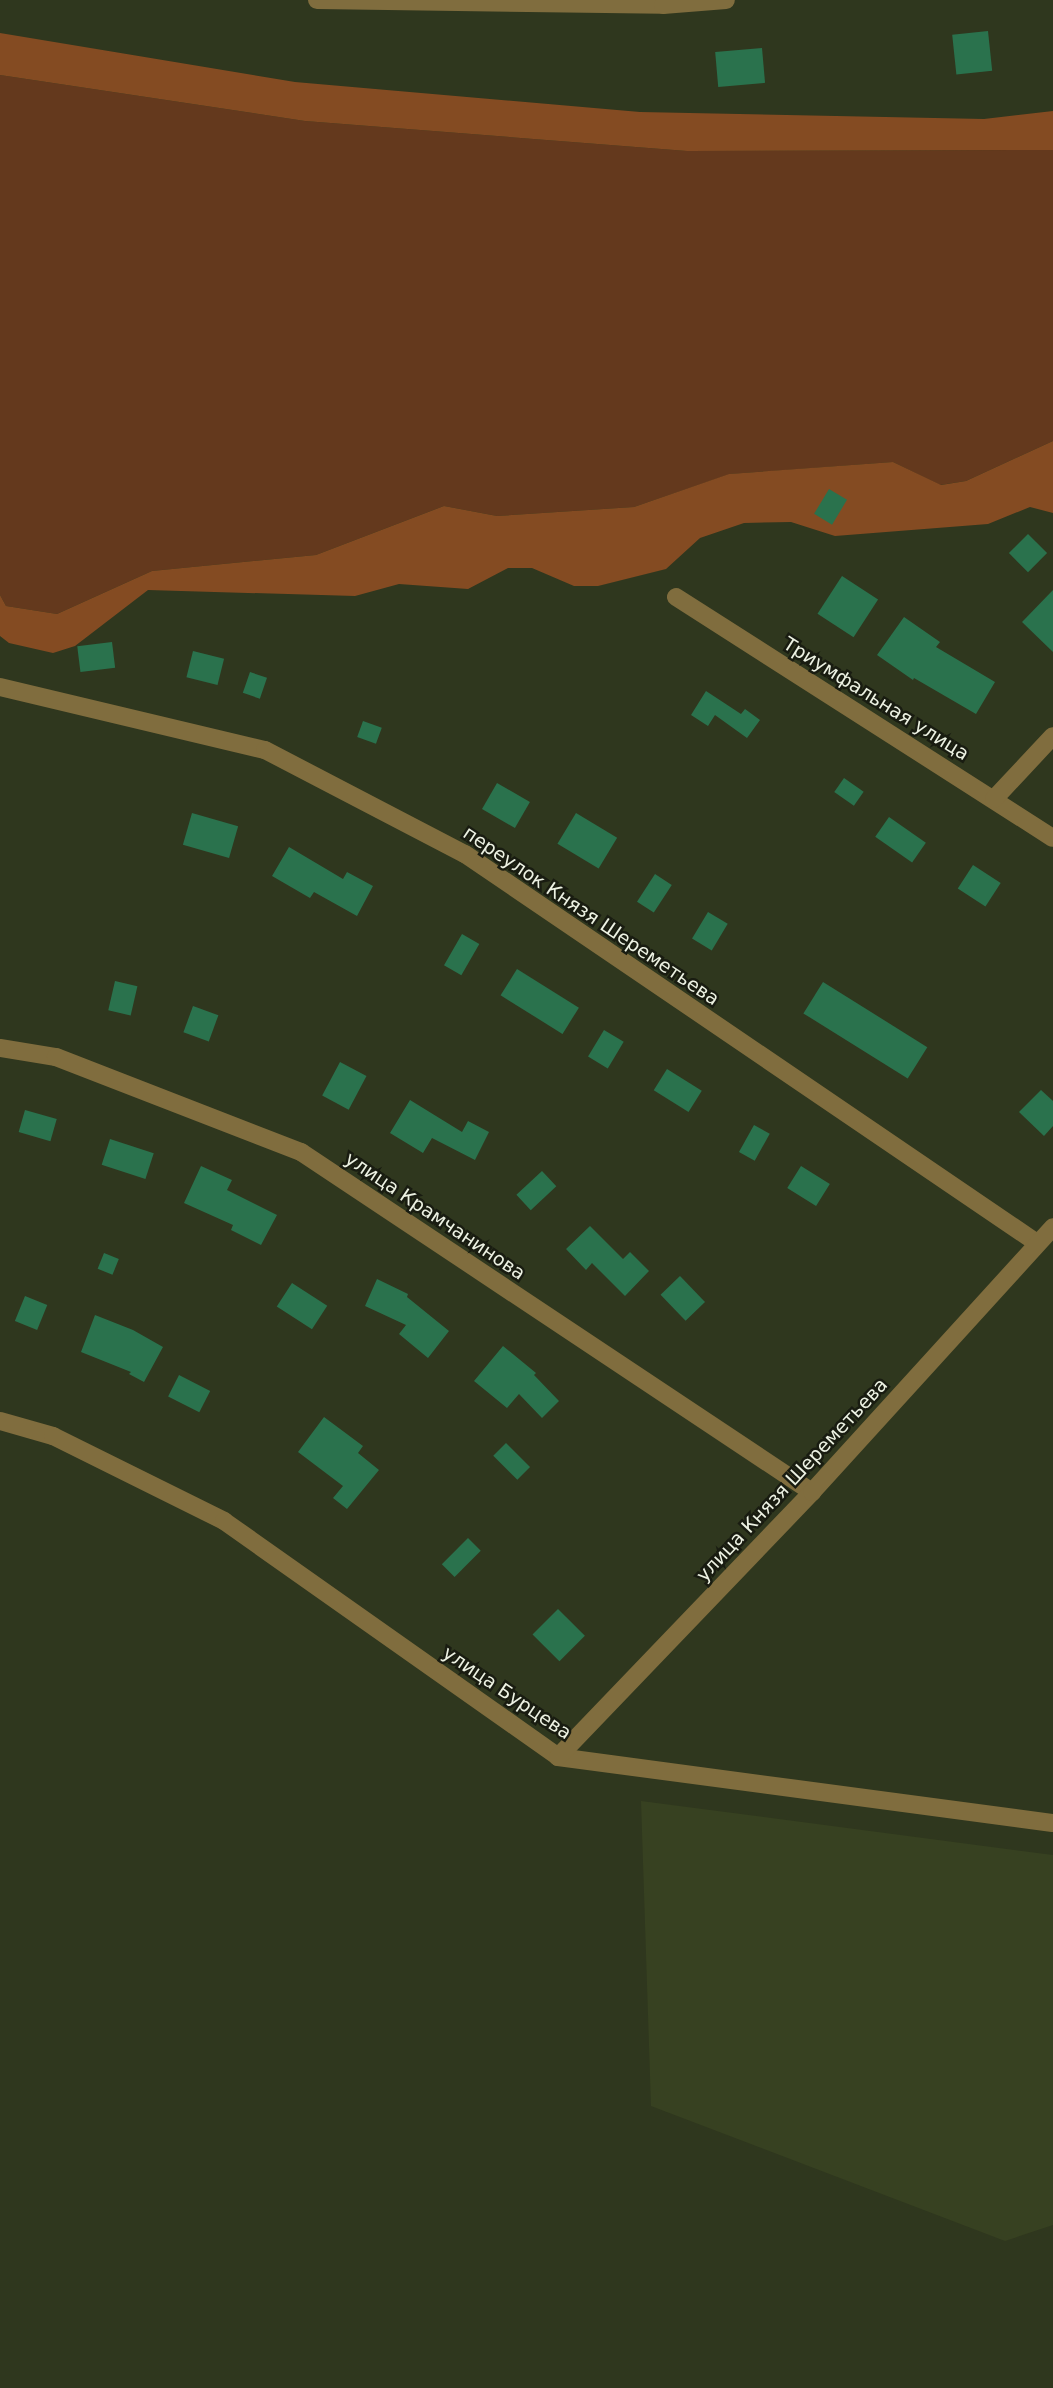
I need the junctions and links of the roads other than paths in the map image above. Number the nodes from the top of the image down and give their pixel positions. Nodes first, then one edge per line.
1 (317, 0) edge
2 (726, 0) edge
3 (663, 2) edge
4 (676, 597) dead end
5 (0, 687) edge
6 (1053, 736) edge
7 (994, 799) junction
8 (1053, 838) edge
9 (0, 1048) edge
10 (1053, 1227) edge
11 (1037, 1243) junction
12 (0, 1421) edge
13 (812, 1492) junction
14 (558, 1757) junction
15 (1053, 1823) edge

1 - 3 street
2 - 3 street
4 - 7 street, Триумфальная улица
5 - 11 street, переулок Князя Шереметьева
6 - 7 street
7 - 8 street, Триумфальная улица
9 - 13 street, улица Крамчанинова
10 - 11 street, улица Князя Шереметьева
11 - 13 street, улица Князя Шереметьева
12 - 14 street, улица Бурцева
13 - 14 street, улица Князя Шереметьева
14 - 15 street, улица Бурцева

